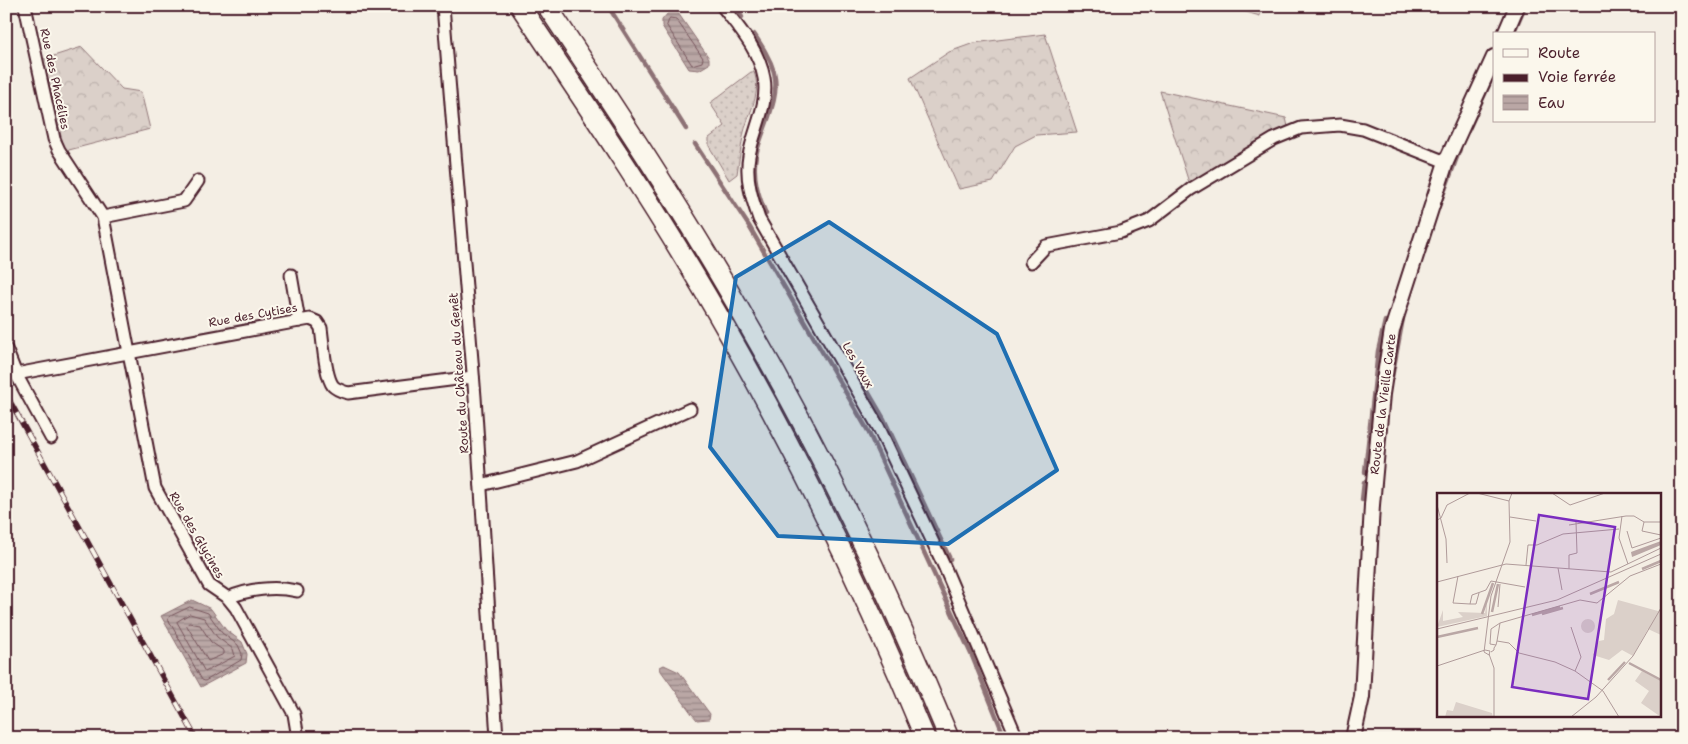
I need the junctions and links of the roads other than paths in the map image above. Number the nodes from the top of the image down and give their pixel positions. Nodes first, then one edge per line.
1 (25, 6) edge
2 (443, 6) edge
3 (520, 6) edge
4 (546, 6) edge
5 (722, 6) edge
6 (1517, 6) edge
7 (1506, 32) edge
8 (1493, 59) edge
9 (1446, 162) junction
10 (198, 181) dead end
11 (103, 217) junction
12 (1031, 262) dead end
13 (291, 275) dead end
14 (299, 321) junction
15 (6, 349) edge
16 (129, 352) junction
17 (16, 374) junction
18 (473, 377) junction
19 (690, 409) dead end
20 (51, 438) dead end
21 (481, 485) junction
22 (297, 591) dead end
23 (228, 598) junction
24 (298, 738) edge
25 (497, 738) edge
26 (925, 738) edge
27 (949, 738) edge
28 (1017, 738) edge
29 (1353, 738) edge

1 - 11 street, Rue des Phacélies
2 - 18 street, Route du Château du Genêt
3 - 26 highway
4 - 27 highway
5 - 28 street, Les Vaux
6 - 7 street
8 - 9 street, Route de la Vieille Carte
9 - 12 street
9 - 29 street, Route de la Vieille Carte
10 - 11 street
11 - 16 street, Rue des Phacélies
13 - 14 street
14 - 16 street, Rue des Cytises
14 - 18 street, Rue des Cytises
15 - 17 street
16 - 17 street, Rue des Cytises
16 - 23 street, Rue des Glycines
17 - 20 street
18 - 21 street, Route du Château du Genêt
19 - 21 street
21 - 25 street, Route du Château du Genêt
22 - 23 street
23 - 24 street, Rue des Glycines

